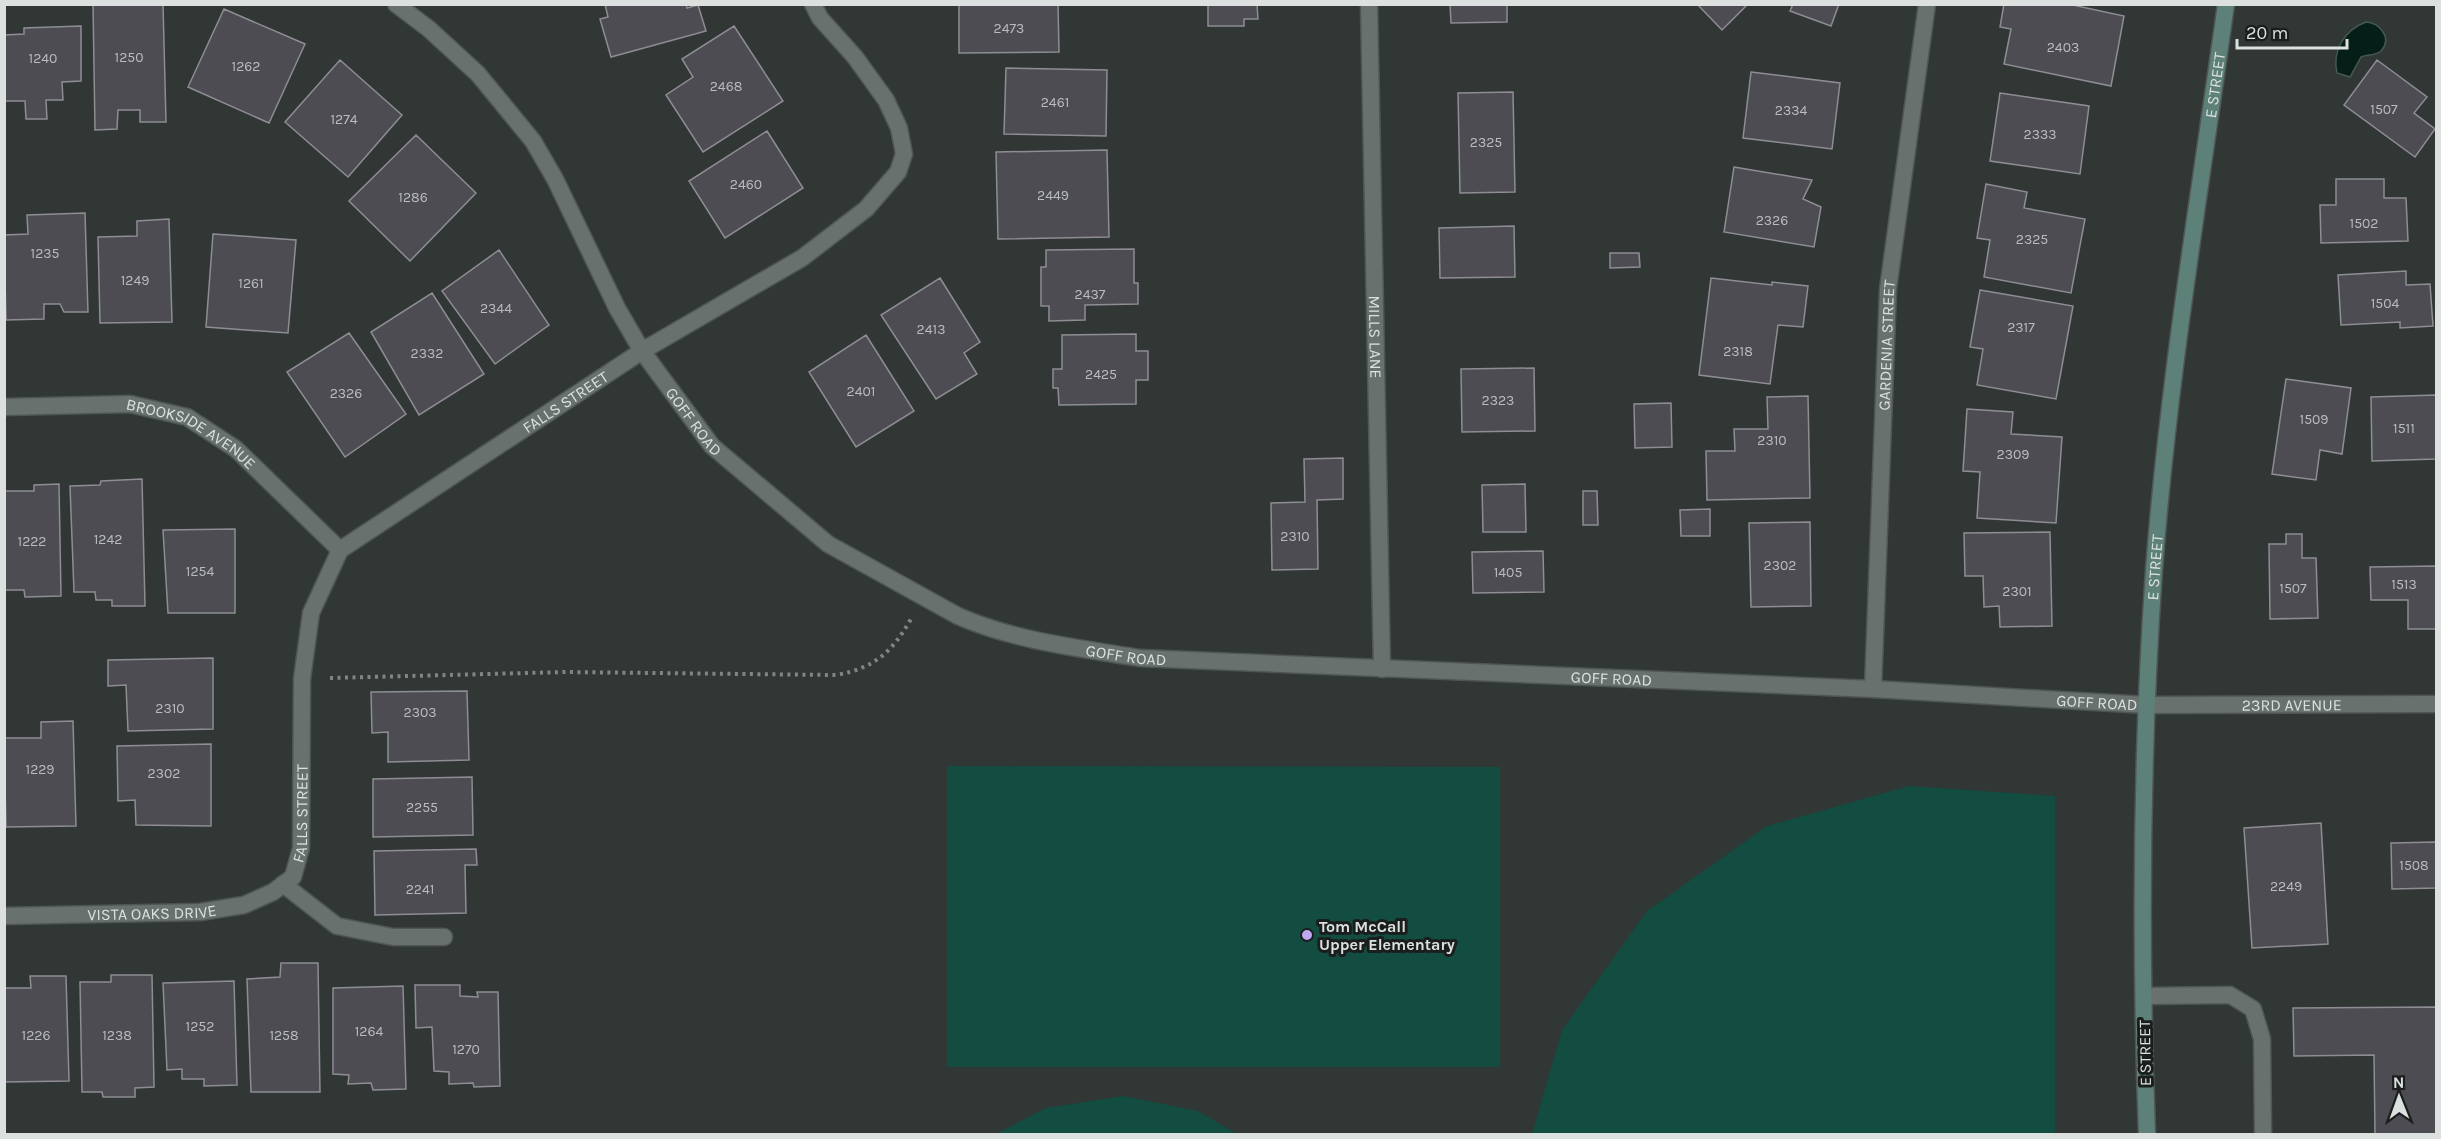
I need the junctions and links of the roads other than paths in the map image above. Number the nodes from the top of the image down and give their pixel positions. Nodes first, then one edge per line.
1 (396, 4) edge
2 (813, 4) edge
3 (1369, 4) edge
4 (1927, 4) edge
5 (2226, 4) edge
6 (642, 351) junction
7 (4, 407) edge
8 (340, 550) junction
9 (1382, 669) junction
10 (1873, 689) junction
11 (2436, 704) edge
12 (2147, 705) junction
13 (288, 881) junction
14 (4, 916) edge
15 (444, 937) dead end
16 (2144, 996) junction
17 (2147, 1134) edge
18 (2263, 1134) edge

1 - 6 street, GOFF ROAD
2 - 6 street, FALLS STREET
3 - 9 street, MILLS LANE
4 - 10 street, GARDENIA STREET
5 - 12 main road, E STREET
6 - 8 street, FALLS STREET
6 - 9 street, GOFF ROAD
7 - 8 street, BROOKSIDE AVENUE
8 - 13 street, FALLS STREET
9 - 10 street, GOFF ROAD
10 - 12 street, GOFF ROAD
11 - 12 street, 23RD AVENUE
12 - 16 main road, E STREET
13 - 14 street, VISTA OAKS DRIVE
13 - 15 street
16 - 17 main road, E STREET
16 - 18 street

